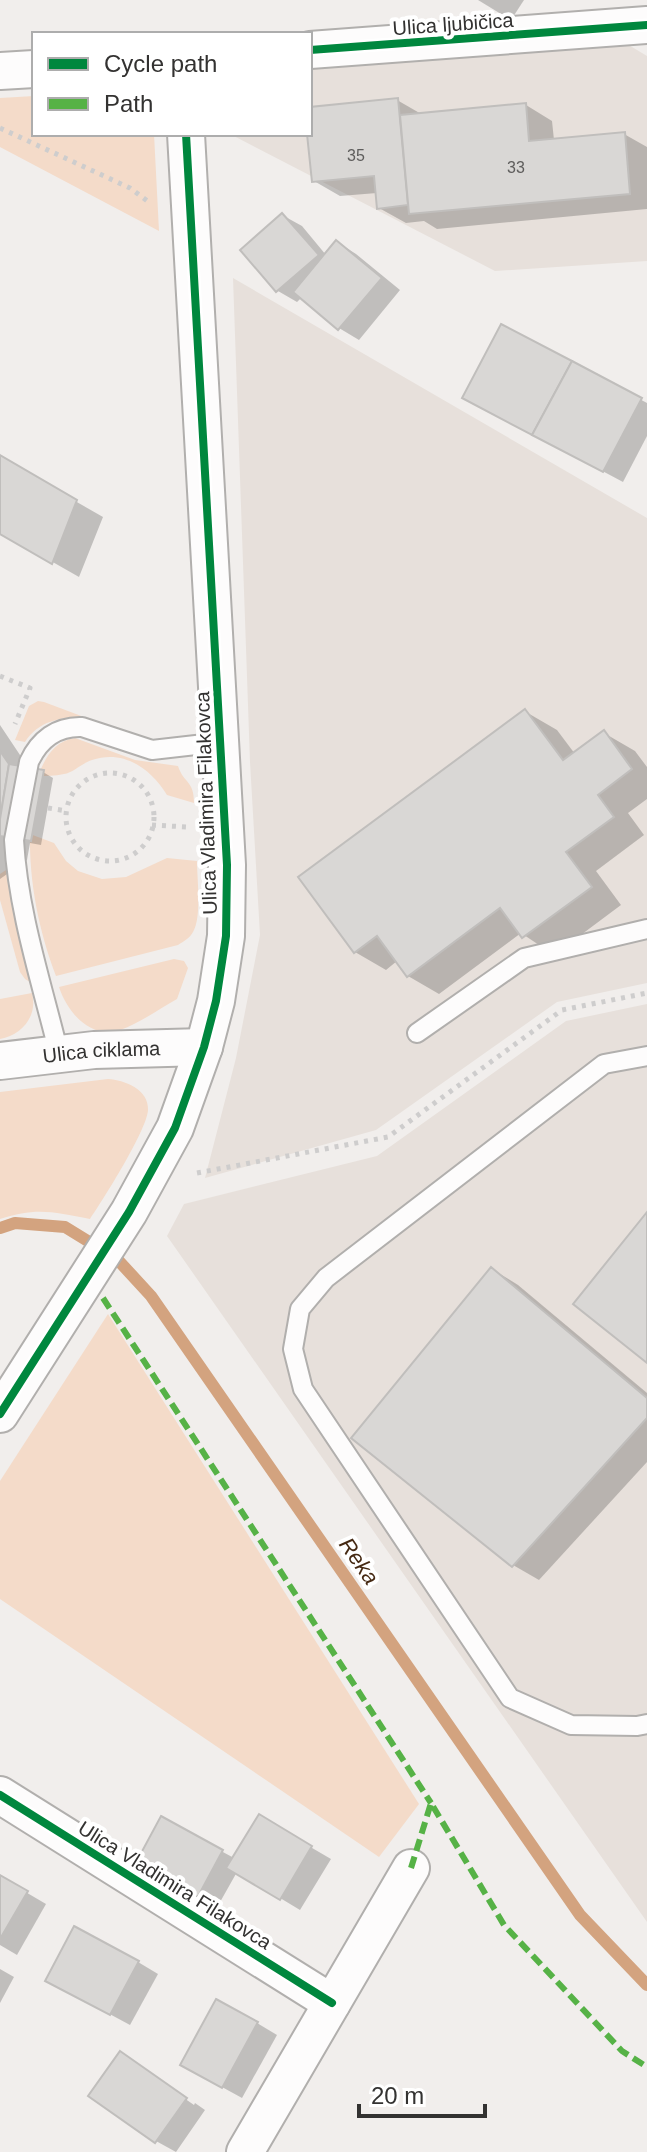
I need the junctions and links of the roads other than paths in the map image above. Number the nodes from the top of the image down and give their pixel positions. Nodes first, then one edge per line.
1 (647, 25) edge
2 (312, 50) edge
3 (32, 69) edge
4 (0, 71) edge
5 (186, 136) edge
6 (222, 742) junction
7 (647, 929) edge
8 (417, 1033) dead end
9 (204, 1047) junction
10 (59, 1054) junction
11 (647, 1056) edge
12 (0, 1061) edge
13 (0, 1414) edge
14 (647, 1724) edge
15 (0, 1795) edge
16 (411, 1868) dead end
17 (332, 2003) junction
18 (245, 2152) edge

1 - 2 street, Ulica ljubičica
3 - 4 street
5 - 6 street, Ulica Vladimira Filakovca
6 - 9 street, Ulica Vladimira Filakovca
6 - 10 lane
7 - 8 lane
9 - 10 street, Ulica ciklama
9 - 13 street, Ulica Vladimira Filakovca
10 - 12 street, Ulica ciklama
11 - 14 lane
15 - 17 street, Ulica Vladimira Filakovca
16 - 17 street
17 - 18 street

